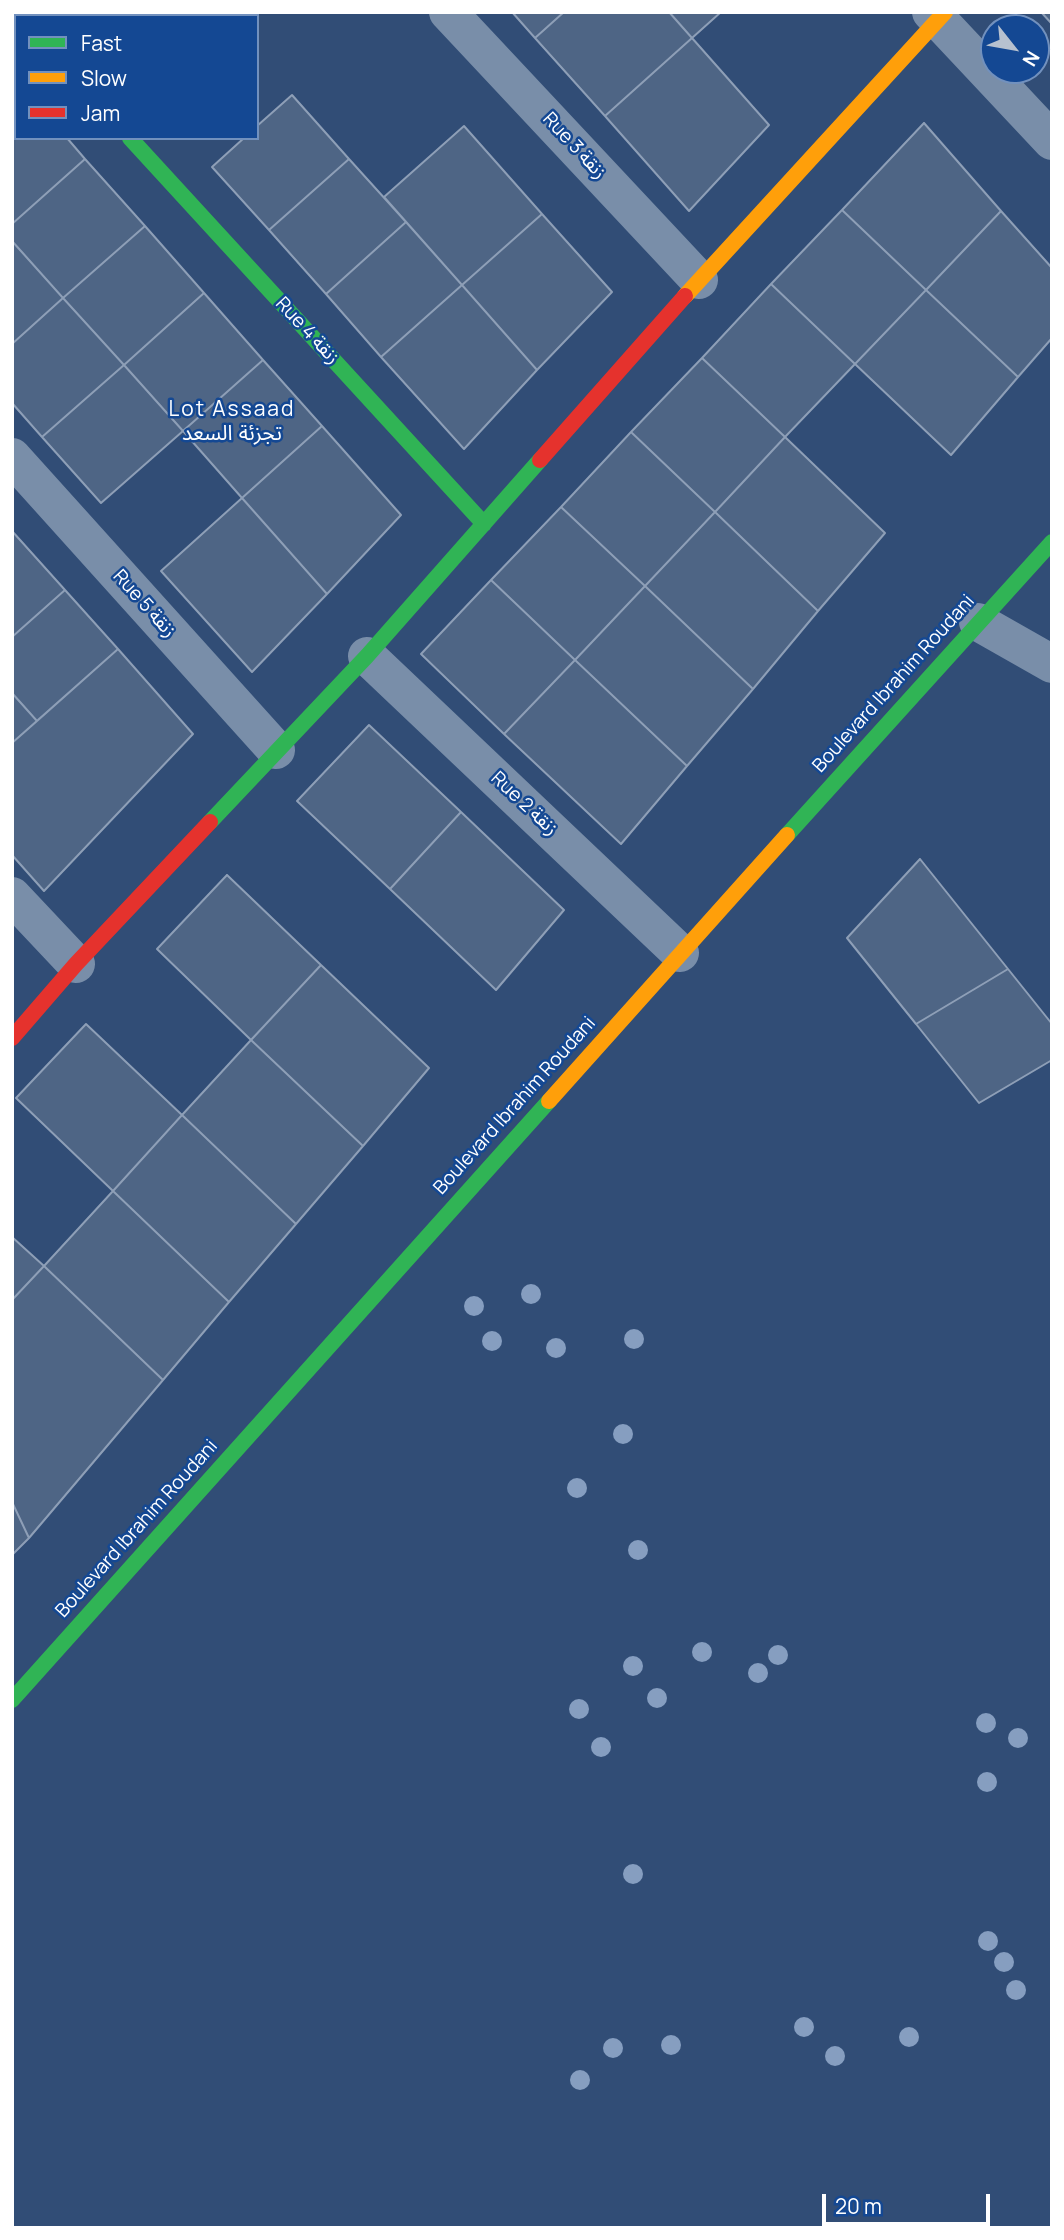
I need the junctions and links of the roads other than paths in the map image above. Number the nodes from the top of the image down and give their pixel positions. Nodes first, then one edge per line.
1 (448, 12) edge
2 (938, 15) edge
3 (132, 140) edge
4 (1052, 141) edge
5 (699, 280) junction
6 (12, 457) edge
7 (484, 524) junction
8 (1052, 542) edge
9 (978, 622) junction
10 (367, 656) junction
11 (1052, 664) edge
12 (276, 750) junction
13 (12, 895) edge
14 (680, 953) junction
15 (76, 964) junction
16 (12, 1038) edge
17 (12, 1700) edge

1 - 5 street, Rue 3 زنقة
2 - 4 street
2 - 5 street
3 - 7 street, Rue 4 زنقة
5 - 7 street
6 - 12 street, Rue 5 زنقة
7 - 10 street
8 - 9 street, Boulevard Ibrahim Roudani
9 - 11 street
9 - 14 street, Boulevard Ibrahim Roudani
10 - 12 street
10 - 14 street, Rue 2 زنقة
12 - 15 street
13 - 15 street
14 - 17 street, Boulevard Ibrahim Roudani
15 - 16 street

